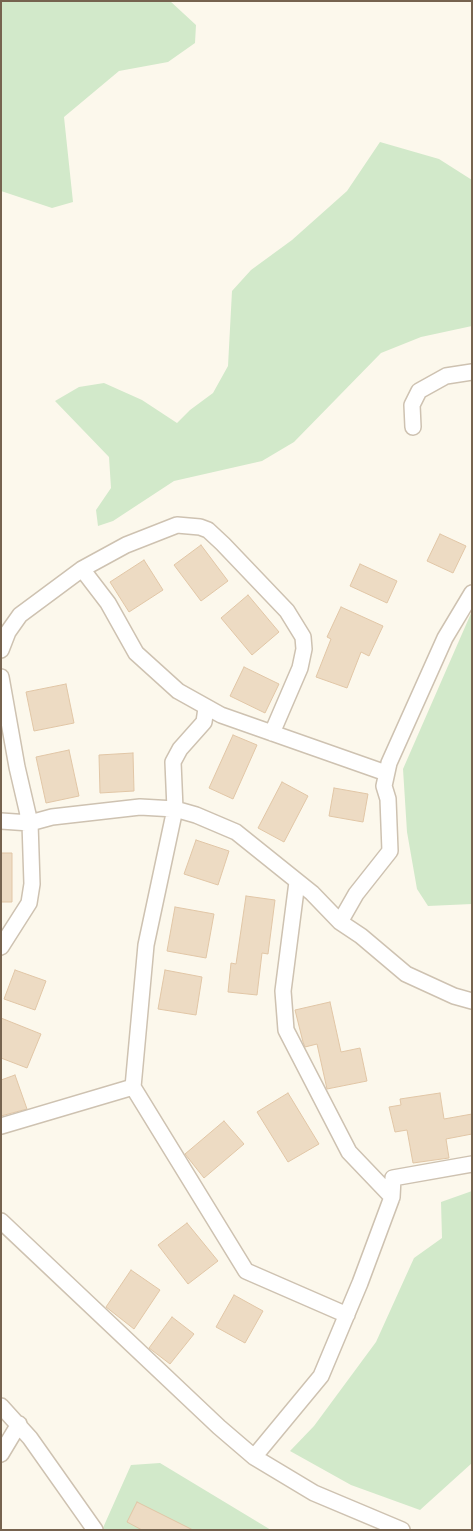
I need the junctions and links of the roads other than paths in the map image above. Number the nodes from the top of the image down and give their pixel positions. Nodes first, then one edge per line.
1 (472, 372) edge
2 (413, 428) dead end
3 (82, 569) junction
4 (472, 593) edge
5 (2, 645) edge
6 (1, 677) edge
7 (206, 708) junction
8 (272, 733) junction
9 (386, 773) junction
10 (174, 809) junction
11 (1, 821) edge
12 (30, 823) junction
13 (297, 882) junction
14 (340, 922) junction
15 (1, 948) edge
16 (472, 1001) edge
17 (133, 1088) junction
18 (1, 1126) edge
19 (472, 1164) edge
20 (392, 1197) junction
21 (1, 1221) edge
22 (346, 1315) junction
23 (1, 1406) edge
24 (19, 1424) junction
25 (1, 1454) edge
26 (254, 1457) junction
27 (95, 1530) edge
28 (402, 1530) edge

1 - 2 street
3 - 5 street
3 - 7 street
3 - 8 street
4 - 9 street
6 - 12 street
7 - 8 street
7 - 10 street
8 - 9 street
9 - 14 street
10 - 12 street
10 - 13 street
10 - 17 street
11 - 12 street
12 - 15 street
13 - 14 street
13 - 20 street
14 - 16 street
17 - 18 street
17 - 22 street
19 - 20 street
20 - 22 street
21 - 26 street
22 - 26 street
23 - 24 street
24 - 25 street
24 - 27 street
26 - 28 street

